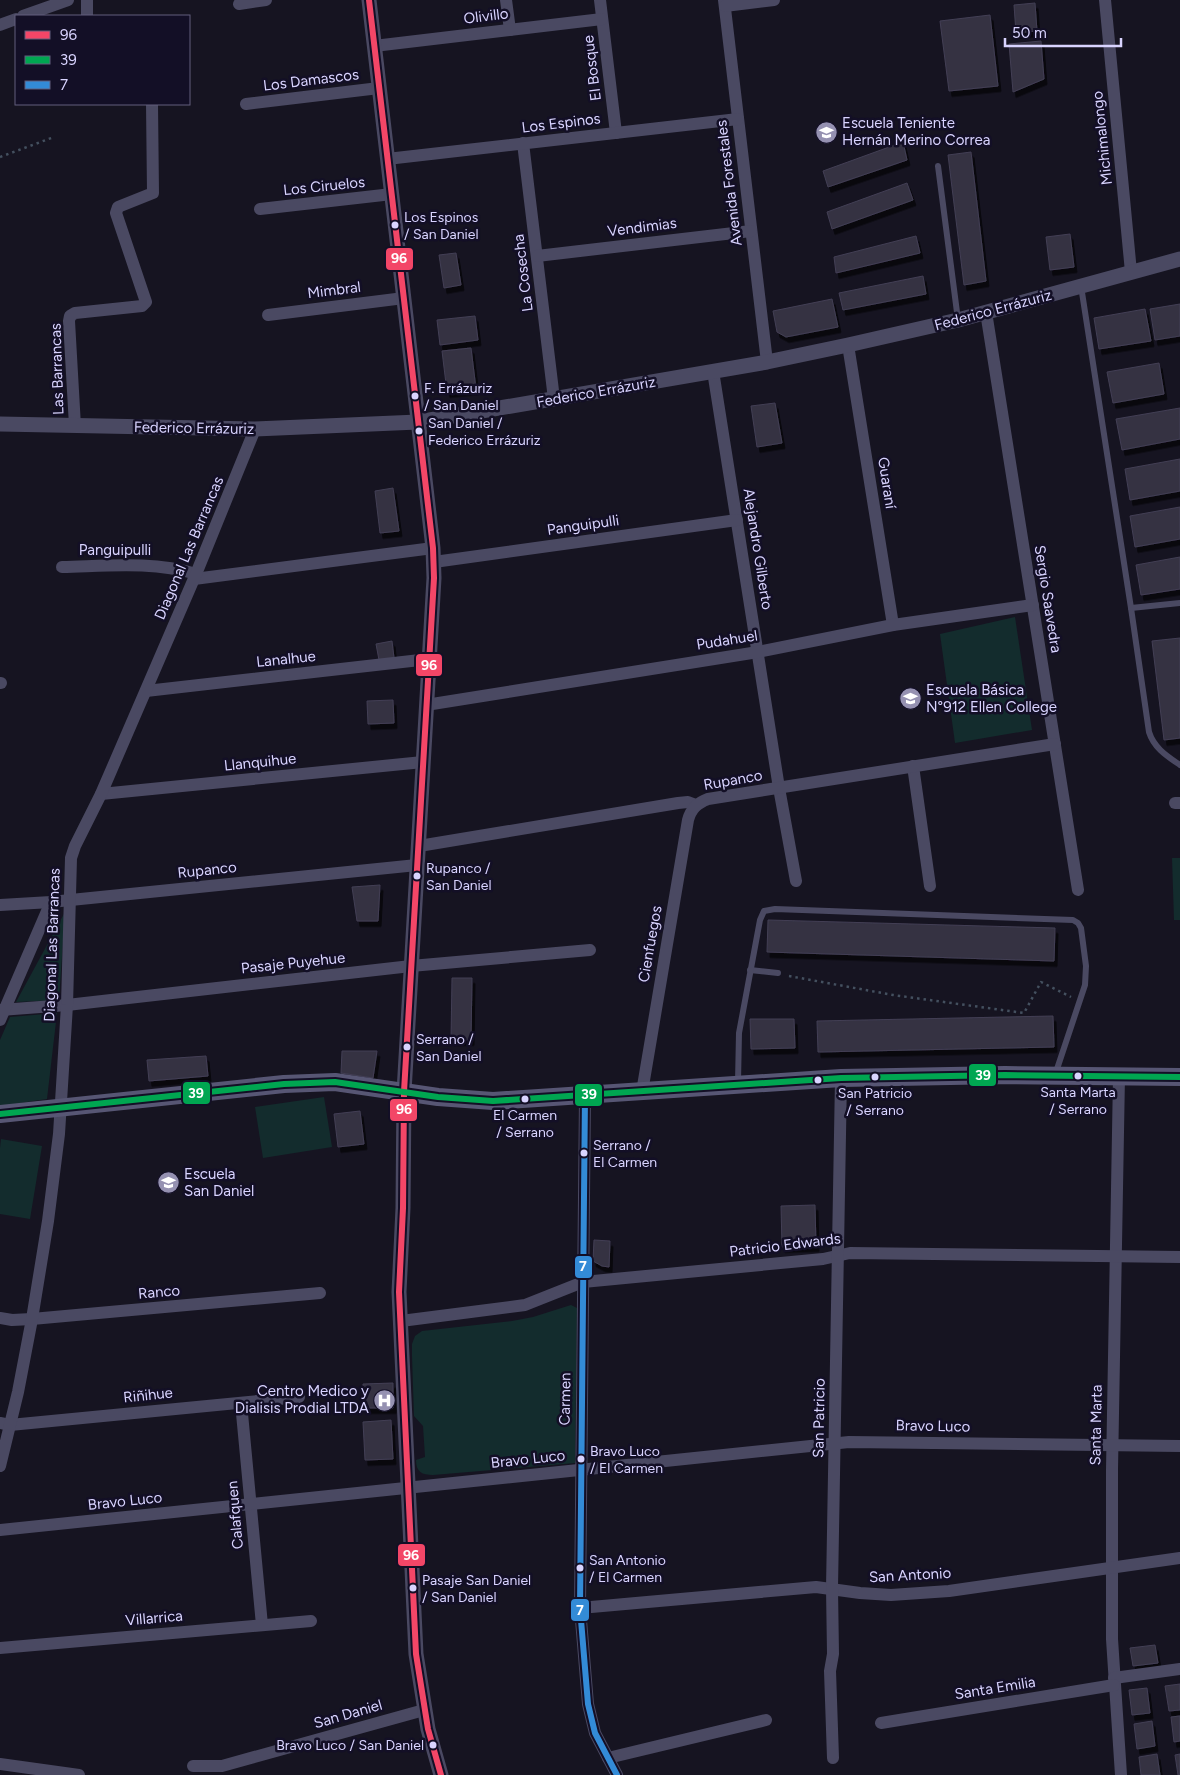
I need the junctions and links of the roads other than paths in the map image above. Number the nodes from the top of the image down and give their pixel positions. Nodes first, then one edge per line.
1 (68, 0) edge
2 (87, 0) edge
3 (266, 0) edge
4 (369, 0) edge
5 (506, 0) edge
6 (600, 0) edge
7 (774, 0) edge
8 (1105, 0) edge
9 (724, 3) edge
10 (239, 4) dead end
11 (26, 15) edge
12 (87, 15) edge
13 (15, 19) edge
14 (602, 19) junction
15 (0, 24) edge
16 (510, 30) junction
17 (374, 46) junction
18 (379, 88) junction
19 (246, 104) dead end
20 (152, 105) edge
21 (738, 119) junction
22 (616, 133) junction
23 (523, 143) junction
24 (387, 159) junction
25 (938, 166) dead end
26 (392, 194) junction
27 (260, 209) dead end
28 (751, 231) junction
29 (537, 256) junction
30 (1180, 258) edge
31 (1131, 272) junction
32 (1081, 286) junction
33 (404, 298) junction
34 (986, 312) junction
35 (268, 315) dead end
36 (958, 320) junction
37 (848, 345) junction
38 (767, 362) junction
39 (713, 371) junction
40 (554, 399) junction
41 (418, 422) junction
42 (0, 424) edge
43 (75, 426) junction
44 (255, 429) junction
45 (737, 520) junction
46 (434, 555) junction
47 (62, 566) dead end
48 (195, 576) junction
49 (1180, 603) edge
50 (1032, 605) junction
51 (1132, 608) junction
52 (894, 625) junction
53 (758, 652) junction
54 (429, 659) junction
55 (146, 691) junction
56 (426, 705) junction
57 (1055, 744) junction
58 (423, 762) junction
59 (1180, 765) edge
60 (913, 766) junction
61 (779, 788) junction
62 (101, 794) junction
63 (696, 805) junction
64 (418, 846) junction
65 (417, 865) junction
66 (796, 881) dead end
67 (930, 886) dead end
68 (1078, 890) dead end
69 (70, 900) junction
70 (51, 902) junction
71 (0, 905) edge
72 (590, 950) dead end
73 (412, 966) junction
74 (750, 970) junction
75 (778, 973) road end
76 (67, 1005) junction
77 (1, 1013) edge
78 (1055, 1075) junction
79 (1119, 1076) junction
80 (1180, 1077) edge
81 (841, 1078) junction
82 (738, 1084) junction
83 (404, 1092) junction
84 (642, 1092) junction
85 (586, 1096) junction
86 (60, 1108) junction
87 (0, 1114) edge
88 (838, 1256) junction
89 (1116, 1256) junction
90 (1180, 1258) edge
91 (583, 1282) junction
92 (320, 1293) dead end
93 (0, 1318) edge
94 (32, 1319) junction
95 (401, 1321) junction
96 (299, 1397) dead end
97 (241, 1403) junction
98 (5, 1424) edge
99 (834, 1443) junction
100 (1112, 1444) junction
101 (1180, 1446) edge
102 (0, 1466) edge
103 (580, 1470) junction
104 (408, 1488) junction
105 (250, 1504) junction
106 (0, 1530) edge
107 (1180, 1558) edge
108 (1112, 1568) junction
109 (832, 1588) junction
110 (580, 1608) junction
111 (311, 1621) dead end
112 (262, 1625) junction
113 (0, 1648) edge
114 (1180, 1669) edge
115 (1114, 1682) junction
116 (424, 1710) junction
117 (766, 1720) dead end
118 (881, 1722) dead end
119 (608, 1758) junction
120 (833, 1758) dead end
121 (0, 1764) edge
122 (193, 1766) dead end
123 (79, 1775) edge
124 (441, 1775) edge
125 (617, 1775) edge
126 (1121, 1775) edge

1 - 11 street
2 - 12 street
3 - 10 street
4 - 17 street
5 - 16 street
6 - 14 street, El Bosque
7 - 9 street
8 - 31 street, Michimalongo
9 - 21 street, Avenida Forestales
13 - 15 street
14 - 16 street, Olivillo
14 - 22 street, El Bosque
16 - 17 street, Olivillo
17 - 18 street
18 - 19 street, Los Damascos
18 - 24 street
20 - 43 street, Las Barrancas
21 - 22 street, Los Espinos
21 - 28 street, Avenida Forestales
22 - 23 street, Los Espinos
23 - 24 street, Los Espinos
23 - 29 street, La Cosecha
24 - 26 street
25 - 36 lane
26 - 27 street, Los Ciruelos
26 - 33 street
28 - 29 street, Vendimias
28 - 38 street, Avenida Forestales
29 - 40 street, La Cosecha
30 - 31 street, Federico Errázuriz
31 - 32 street, Federico Errázuriz
32 - 34 street, Federico Errázuriz
32 - 51 lane
33 - 35 street, Mimbral
33 - 41 street
34 - 36 street, Federico Errázuriz
34 - 50 street, Sergio Saavedra
36 - 37 street, Federico Errázuriz
37 - 38 street, Federico Errázuriz
37 - 52 street, Guaraní
38 - 39 street, Federico Errázuriz
39 - 40 street, Federico Errázuriz
39 - 45 street, Alejandro Gilberto
40 - 41 street, Federico Errázuriz
41 - 44 street, Federico Errázuriz
41 - 46 street
42 - 43 street, Federico Errázuriz
43 - 44 street, Federico Errázuriz
44 - 48 street, Diagonal Las Barrancas
45 - 46 street, Panguipulli
45 - 53 street, Alejandro Gilberto
46 - 48 street, Panguipulli
46 - 54 street
47 - 48 street, Panguipulli
48 - 55 street, Diagonal Las Barrancas
49 - 51 lane
50 - 52 street, Pudahuel
50 - 57 street, Sergio Saavedra
51 - 59 lane
52 - 53 street, Pudahuel
53 - 56 street, Pudahuel
53 - 61 street, Alejandro Gilberto
54 - 55 street, Lanalhue
54 - 56 street
55 - 62 street, Diagonal Las Barrancas
56 - 58 street
57 - 60 street, Rupanco
57 - 68 street, Sergio Saavedra
58 - 62 street, Llanquihue
58 - 64 street
60 - 61 street, Rupanco
60 - 67 street
61 - 63 street, Rupanco
61 - 66 street, Alejandro Gilberto
62 - 69 street, Diagonal Las Barrancas
63 - 64 street, Rupanco
63 - 84 street, Cienfuegos
64 - 65 street
65 - 69 street, Rupanco
65 - 73 street
69 - 70 street, Rupanco
69 - 76 street, Diagonal Las Barrancas
70 - 71 street, Rupanco
70 - 77 street
72 - 73 street, Pasaje Puyehue
73 - 76 street, Pasaje Puyehue
73 - 83 street
74 - 75 lane
74 - 78 lane
74 - 82 lane
76 - 77 street, Pasaje Puyehue
76 - 86 street, Diagonal Las Barrancas
78 - 79 main road
78 - 81 main road
79 - 80 main road
79 - 89 street, Santa Marta
81 - 82 main road
81 - 88 street, San Patricio
82 - 84 main road
83 - 85 main road
83 - 86 main road
83 - 95 street
84 - 85 main road
85 - 91 street, Carmen
86 - 87 main road
86 - 94 street, Diagonal Las Barrancas
88 - 89 street, Patricio Edwards
88 - 91 street, Patricio Edwards
88 - 99 street, San Patricio
89 - 90 street, Patricio Edwards
89 - 100 street, Santa Marta
91 - 95 street, Patricio Edwards
91 - 103 street, Carmen
92 - 94 street, Ranco
93 - 94 street, Ranco
94 - 98 street, Diagonal Las Barrancas
95 - 104 street
96 - 97 street, Riñihue
97 - 98 street, Riñihue
97 - 105 street, Calafquen
98 - 102 street, Diagonal Las Barrancas
99 - 100 street, Bravo Luco
99 - 103 street, Bravo Luco
99 - 109 street, San Patricio
100 - 101 street, Bravo Luco
100 - 108 street, Santa Marta
103 - 104 street, Bravo Luco
103 - 110 street, Carmen
104 - 105 street, Bravo Luco
104 - 116 street
105 - 106 street, Bravo Luco
105 - 112 street, Calafquen
107 - 108 street, San Antonio
108 - 109 street, San Antonio
108 - 115 street, Santa Marta
109 - 110 street, San Antonio
109 - 120 street, San Patricio
110 - 119 street, Carmen
111 - 112 street, Villarrica
112 - 113 street, Villarrica
114 - 115 street, Santa Emilia
115 - 118 street, Santa Emilia
115 - 126 street, Santa Marta
116 - 122 street, San Daniel
116 - 124 street
117 - 119 street
119 - 125 street, Carmen
121 - 123 street

